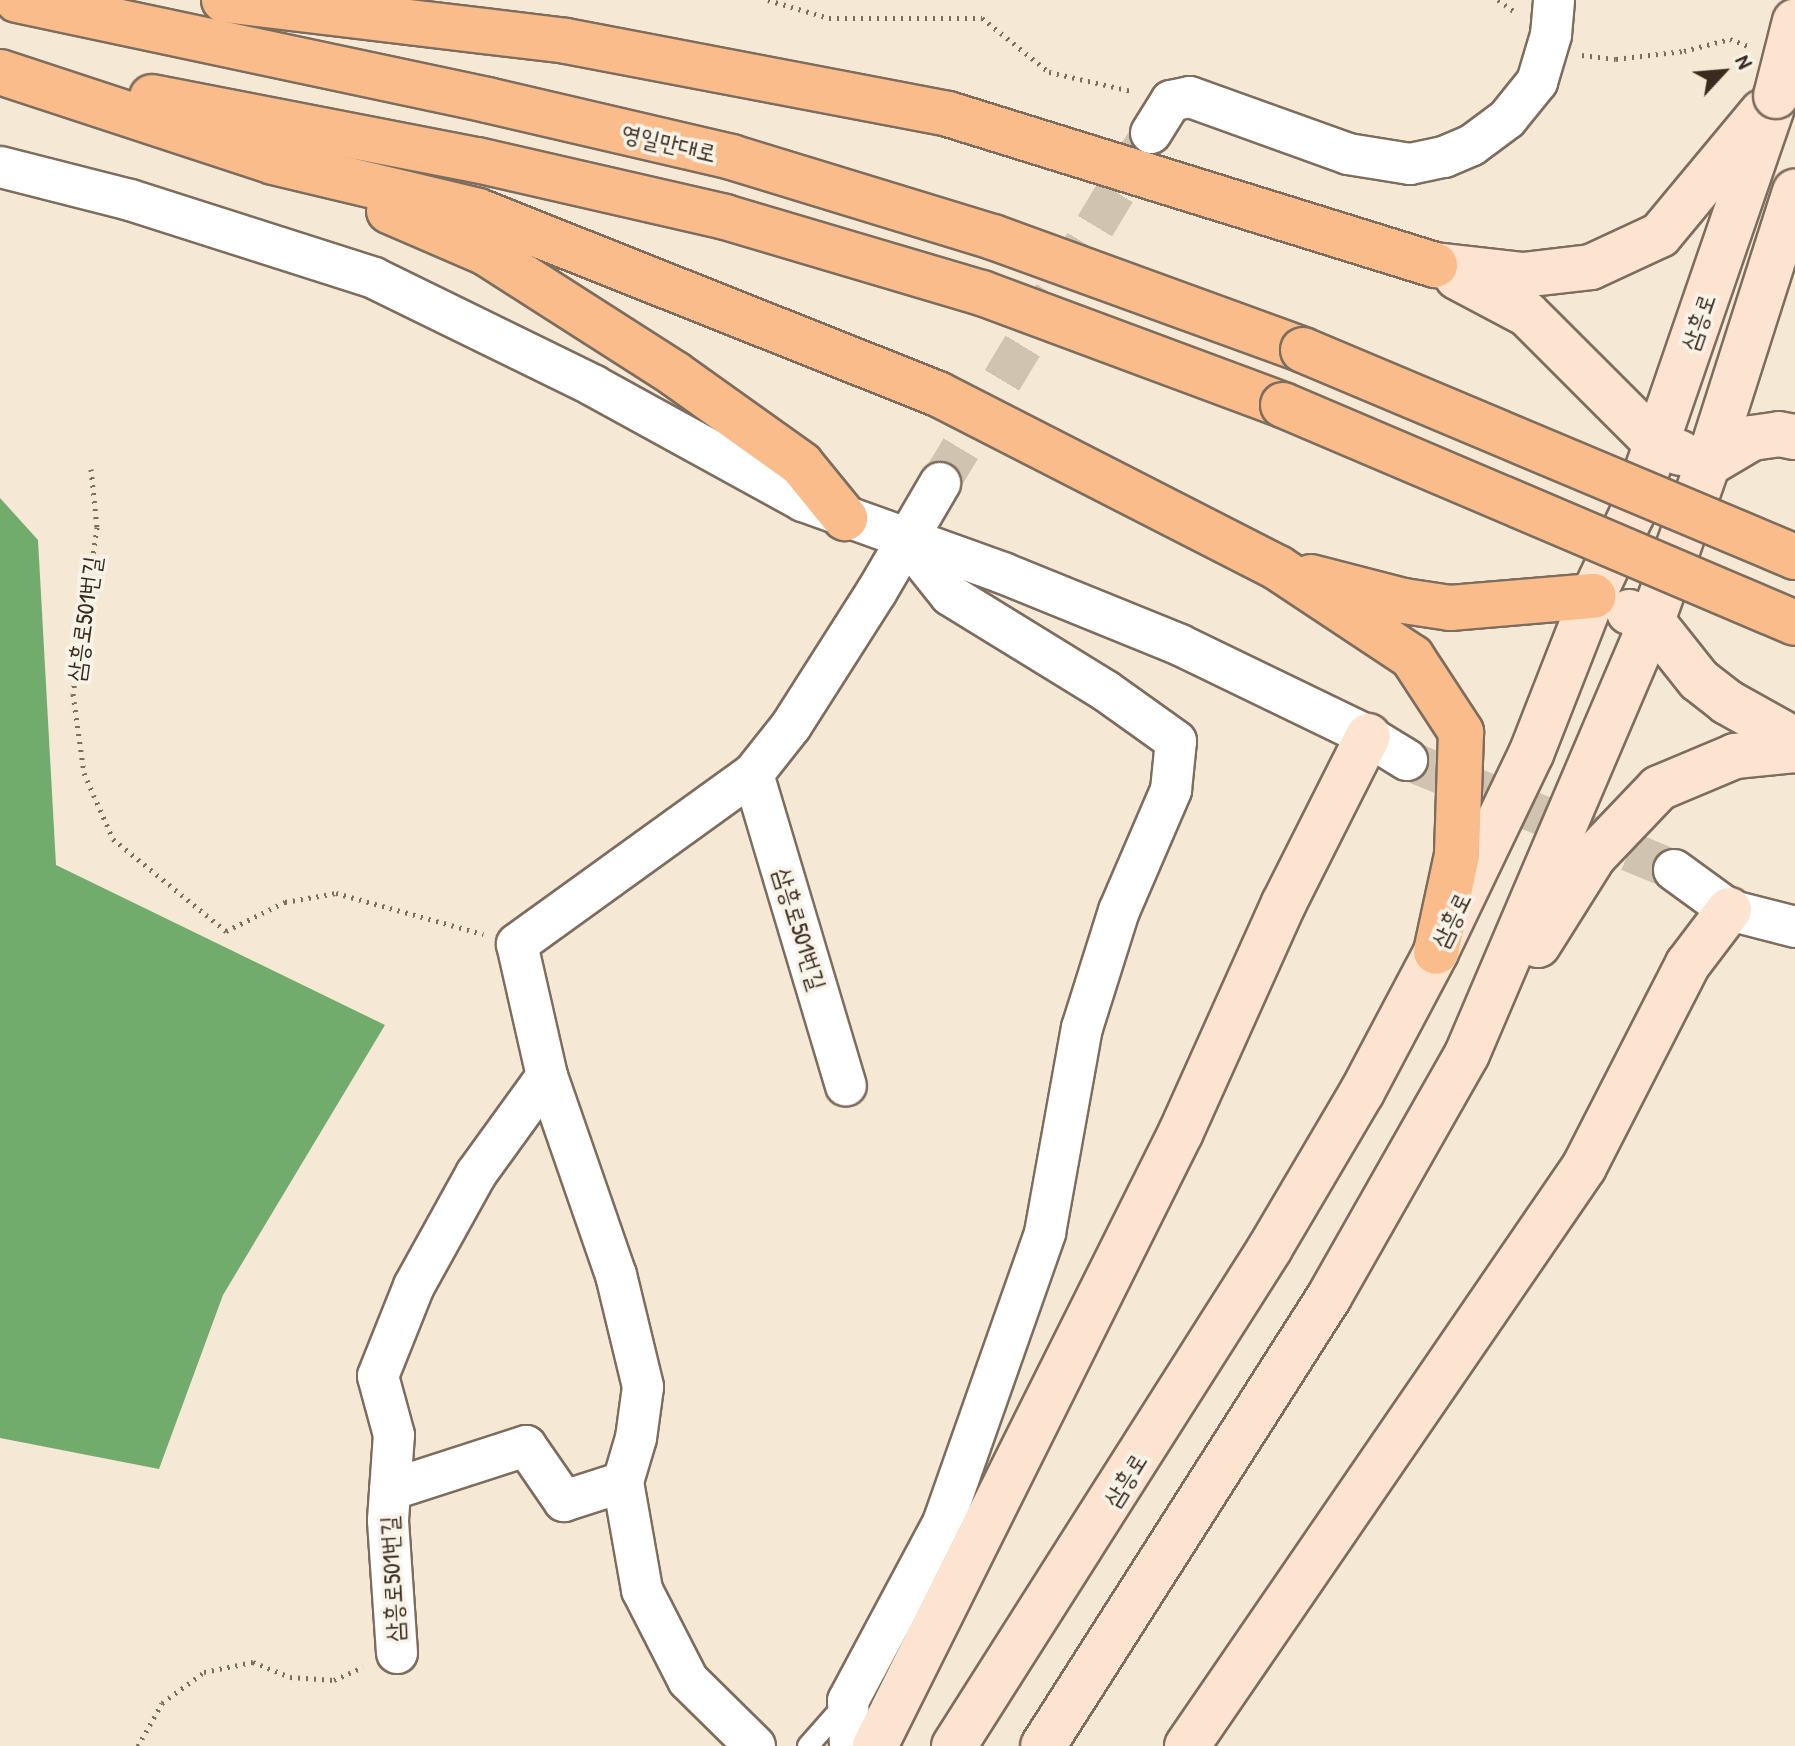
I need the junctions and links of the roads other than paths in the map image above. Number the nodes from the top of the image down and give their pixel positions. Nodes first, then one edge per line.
1 (17, 0) edge
2 (224, 0) edge
3 (1553, 18) edge
4 (1795, 21) edge
5 (0, 70) edge
6 (1776, 96) junction
7 (1161, 117) tunnel mouth
8 (273, 162) junction
9 (0, 167) edge
10 (1795, 192) edge
11 (1435, 265) junction
12 (1795, 437) edge
13 (1657, 444) junction
14 (1708, 464) junction
15 (940, 483) tunnel mouth
16 (845, 518) junction
17 (906, 540) junction
18 (1795, 557) edge
19 (1278, 568) junction
20 (1593, 596) junction
21 (1652, 621) junction
22 (1795, 623) edge
23 (1368, 736) junction
24 (1795, 740) edge
25 (1795, 750) edge
26 (1407, 760) tunnel mouth
27 (753, 774) junction
28 (1674, 870) tunnel mouth
29 (1729, 910) junction
30 (1795, 927) edge
31 (1436, 952) junction
32 (1467, 1054) junction
33 (547, 1076) junction
34 (846, 1085) dead end
35 (623, 1482) junction
36 (390, 1490) junction
37 (397, 1653) road end
38 (848, 1701) junction
39 (755, 1746) edge
40 (808, 1746) edge
41 (850, 1746) edge
42 (875, 1746) edge
43 (954, 1746) edge
44 (1043, 1746) edge
45 (1187, 1746) edge

1 - 18 highway, 영일만대로, bridge
2 - 11 highway
3 - 7 street
4 - 6 main road, 삼흥로, bridge
5 - 8 highway
5 - 22 highway, bridge
6 - 11 main road
6 - 13 main road, 삼흥로
8 - 16 highway
8 - 19 highway
9 - 16 street
10 - 14 main road
11 - 13 main road
12 - 14 main road
13 - 14 main road
13 - 20 main road, 삼흥로
14 - 21 main road
15 - 17 street
16 - 17 street
17 - 23 street
17 - 27 street
17 - 38 street
19 - 20 highway
19 - 31 highway
20 - 21 main road
20 - 31 main road, 삼흥로
21 - 24 main road
21 - 32 main road
23 - 26 street
23 - 42 main road
25 - 32 main road
27 - 33 street
27 - 34 street, 삼흥로501번길
28 - 29 street
29 - 30 street
29 - 45 main road
31 - 43 main road, 삼흥로
32 - 44 main road
33 - 35 street
33 - 36 street, 삼흥로501번길
35 - 36 street, 삼흥로501번길
35 - 39 street
36 - 37 street, 삼흥로501번길
38 - 40 lane
38 - 41 street

